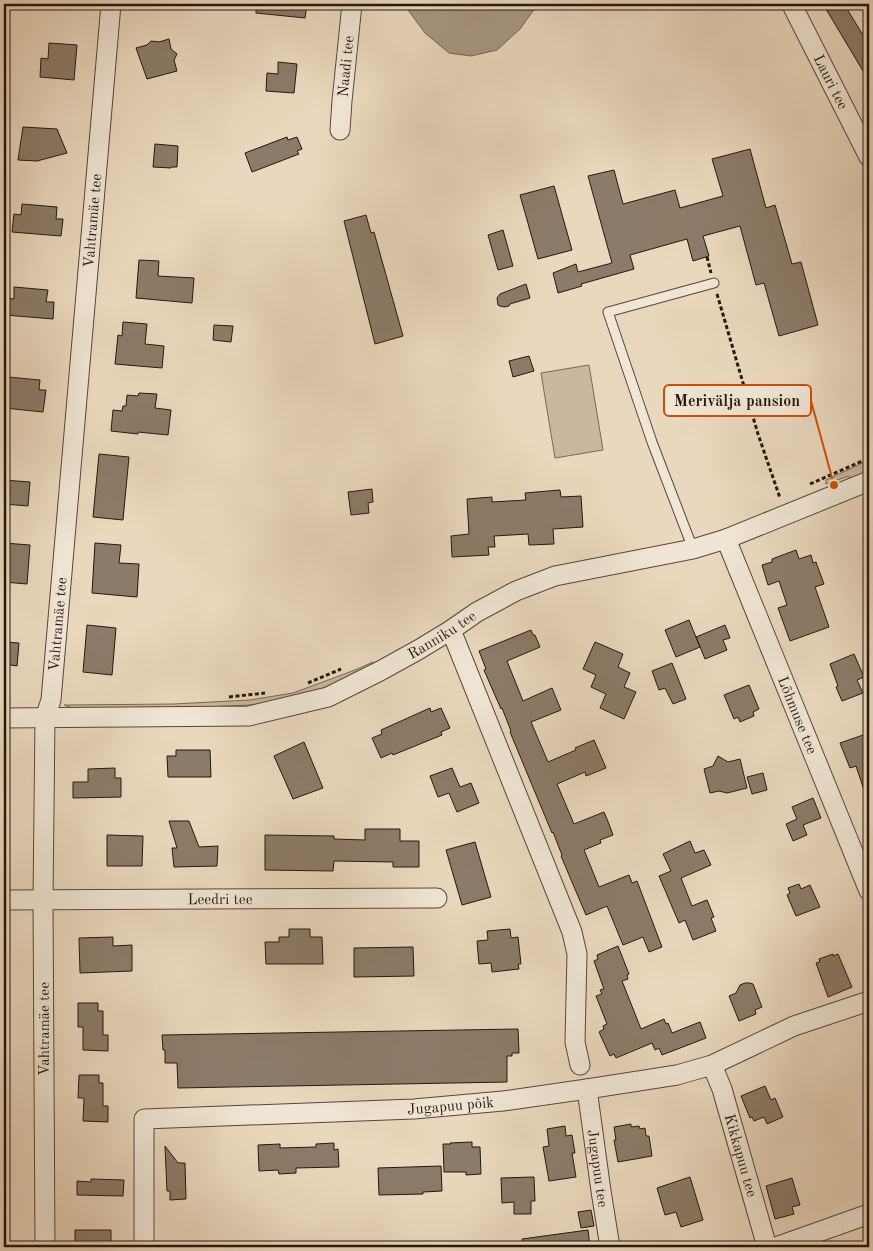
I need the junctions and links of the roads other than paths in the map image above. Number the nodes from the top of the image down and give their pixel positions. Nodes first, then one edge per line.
1 (111, 4) edge
2 (352, 4) edge
3 (793, 7) dead end
4 (340, 130) dead end
5 (869, 157) edge
6 (714, 283) road end
7 (869, 481) edge
8 (726, 539) junction
9 (693, 548) junction
10 (451, 630) junction
11 (4, 718) edge
12 (45, 718) junction
13 (869, 891) edge
14 (437, 898) dead end
15 (4, 900) edge
16 (43, 900) junction
17 (869, 1001) edge
18 (580, 1065) dead end
19 (712, 1065) junction
20 (587, 1089) junction
21 (869, 1214) edge
22 (45, 1247) edge
23 (144, 1247) edge
24 (610, 1247) edge
25 (767, 1247) edge
26 (776, 1247) edge

1 - 12 street, Vahtramäe tee
2 - 4 street, Naadi tee
3 - 5 street, Lauri tee
6 - 9 lane
7 - 8 street, Ranniku tee
8 - 9 street, Ranniku tee
8 - 13 street, Lõhmuse tee
9 - 10 street, Ranniku tee
10 - 12 street, Ranniku tee
10 - 18 street
11 - 12 street, Ranniku tee
12 - 16 street, Vahtramäe tee
14 - 16 street, Leedri tee
15 - 16 street, Leedri tee
16 - 22 street, Vahtramäe tee
17 - 19 street, Jugapuu põik
19 - 20 street, Jugapuu põik
19 - 25 street, Kikkapuu tee
20 - 23 street, Jugapuu põik
20 - 24 street, Jugapuu tee
21 - 26 street

